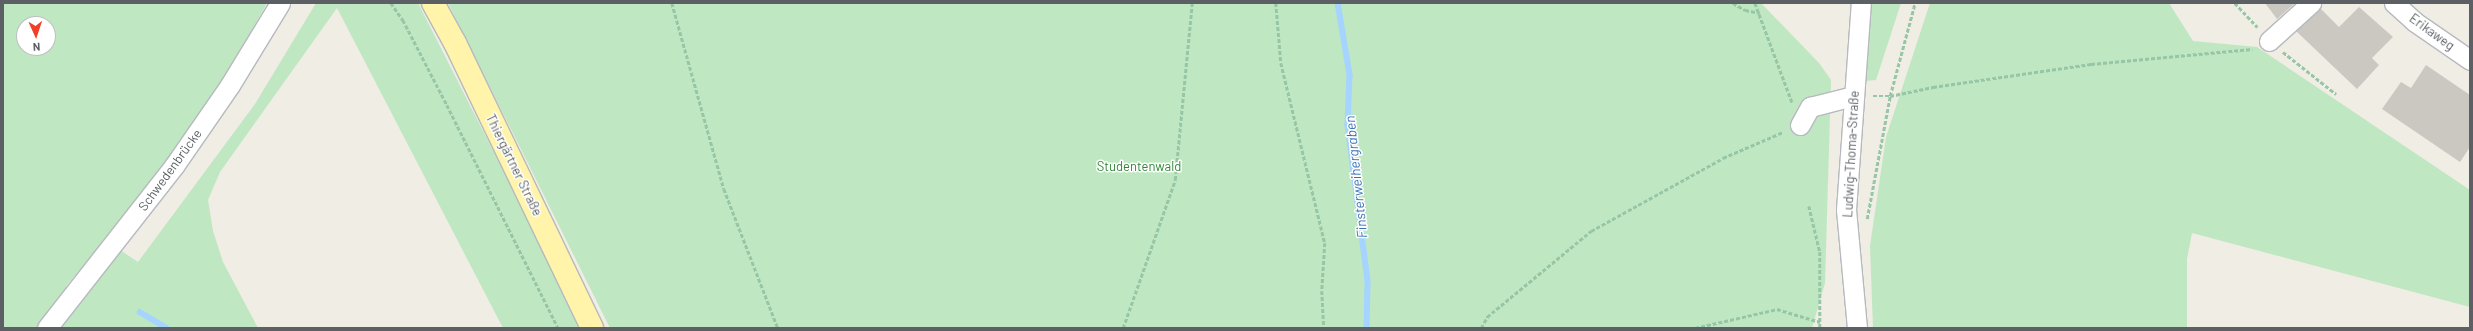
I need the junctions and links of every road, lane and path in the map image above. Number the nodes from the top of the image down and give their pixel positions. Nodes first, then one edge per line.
1 (280, 3) edge
2 (391, 3) edge
3 (433, 3) edge
4 (672, 3) edge
5 (1192, 3) edge
6 (1276, 3) edge
7 (1733, 3) edge
8 (1755, 3) edge
9 (1861, 3) edge
10 (1915, 3) edge
11 (2311, 3) edge
12 (2394, 3) edge
13 (1761, 14) junction
14 (2269, 41) joint
15 (2470, 60) edge
16 (1853, 96) junction
17 (1890, 96) junction
18 (1800, 125) junction
19 (1809, 206) dead end
20 (1867, 221) dead end
21 (1820, 322) junction
22 (47, 328) edge
23 (558, 328) edge
24 (592, 328) edge
25 (778, 328) edge
26 (1123, 328) edge
27 (1324, 328) edge
28 (1481, 328) edge
29 (1695, 328) edge
30 (1820, 328) edge
31 (1857, 328) edge

1 - 22 street, Schwedenbrücke
2 - 23 path
3 - 24 main road, Thiergärtner Straße
4 - 25 path
5 - 26 path
6 - 27 path
7 - 13 path
8 - 13 path
9 - 16 street, Ludwig-Thoma-Straße
10 - 17 path
11 - 14 street
12 - 15 street, Erikaweg
13 - 18 path
14 - 17 path
16 - 18 street
16 - 31 street, Ludwig-Thoma-Straße
17 - 20 path
18 - 28 path
19 - 21 path
21 - 29 path
21 - 30 path

